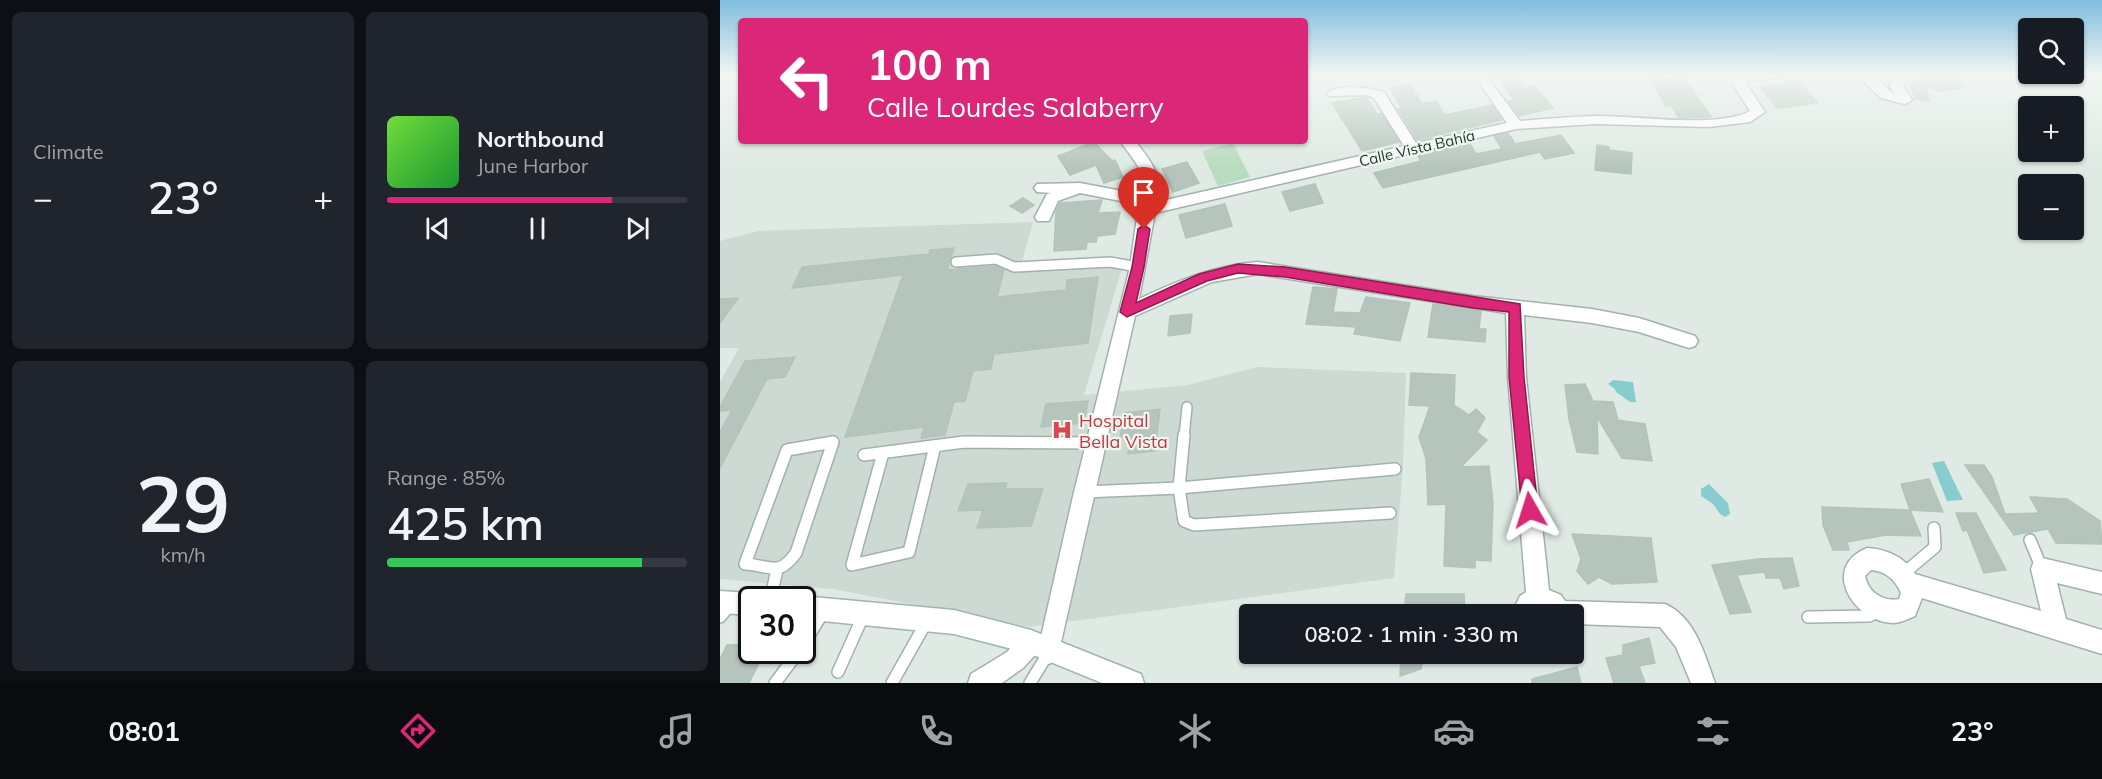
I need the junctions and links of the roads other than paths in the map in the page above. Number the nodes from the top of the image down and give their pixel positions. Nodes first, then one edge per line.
1 (1386, 106) edge
2 (1502, 106) edge
3 (1754, 106) edge
4 (1516, 125) junction
5 (1129, 144) edge
6 (1412, 148) junction
7 (1042, 188) dead end
8 (1080, 188) junction
9 (1147, 205) junction
10 (1043, 217) dead end
11 (956, 262) dead end
12 (1138, 267) junction
13 (1515, 307) junction
14 (1127, 312) junction
15 (1689, 341) dead end
16 (1187, 407) dead end
17 (1095, 443) junction
18 (935, 446) junction
19 (883, 453) junction
20 (864, 455) dead end
21 (1395, 469) dead end
22 (1179, 488) junction
23 (1083, 492) junction
24 (1390, 513) dead end
25 (1934, 528) dead end
26 (2030, 540) dead end
27 (2042, 569) junction
28 (777, 570) junction
29 (1906, 579) junction
30 (2102, 583) edge
31 (773, 586) edge
32 (1531, 604) edge
33 (816, 608) edge
34 (1880, 610) junction
35 (865, 612) junction
36 (1584, 614) edge
37 (1808, 617) dead end
38 (928, 619) junction
39 (2057, 628) junction
40 (2102, 642) edge
41 (1040, 647) junction
42 (789, 664) edge
43 (838, 672) dead end
44 (775, 683) edge
45 (892, 683) edge
46 (980, 683) edge
47 (1030, 683) edge
48 (1132, 683) edge
49 (1703, 683) edge

1 - 6 street
2 - 4 street
3 - 4 street, Calle Vista Bahía
4 - 6 street, Calle Vista Bahía
5 - 9 street
6 - 9 street, Calle Vista Bahía
7 - 8 street
8 - 9 street
8 - 10 street
9 - 12 street
11 - 12 lane
12 - 14 street
13 - 14 street
13 - 15 street
13 - 32 street
14 - 17 street
16 - 22 lane
17 - 18 lane
17 - 23 street
18 - 19 lane
18 - 19 lane
19 - 20 lane
21 - 22 lane
22 - 23 lane
22 - 24 lane
23 - 41 street
25 - 29 lane
26 - 27 lane
27 - 30 street
27 - 39 street
28 - 28 lane
28 - 31 lane
29 - 34 street
29 - 34 street
29 - 39 street
33 - 35 street
34 - 37 lane
35 - 38 street
35 - 43 lane
36 - 49 street
38 - 41 street
38 - 45 lane
39 - 40 street
41 - 46 street
41 - 47 lane
41 - 48 street
42 - 44 lane

